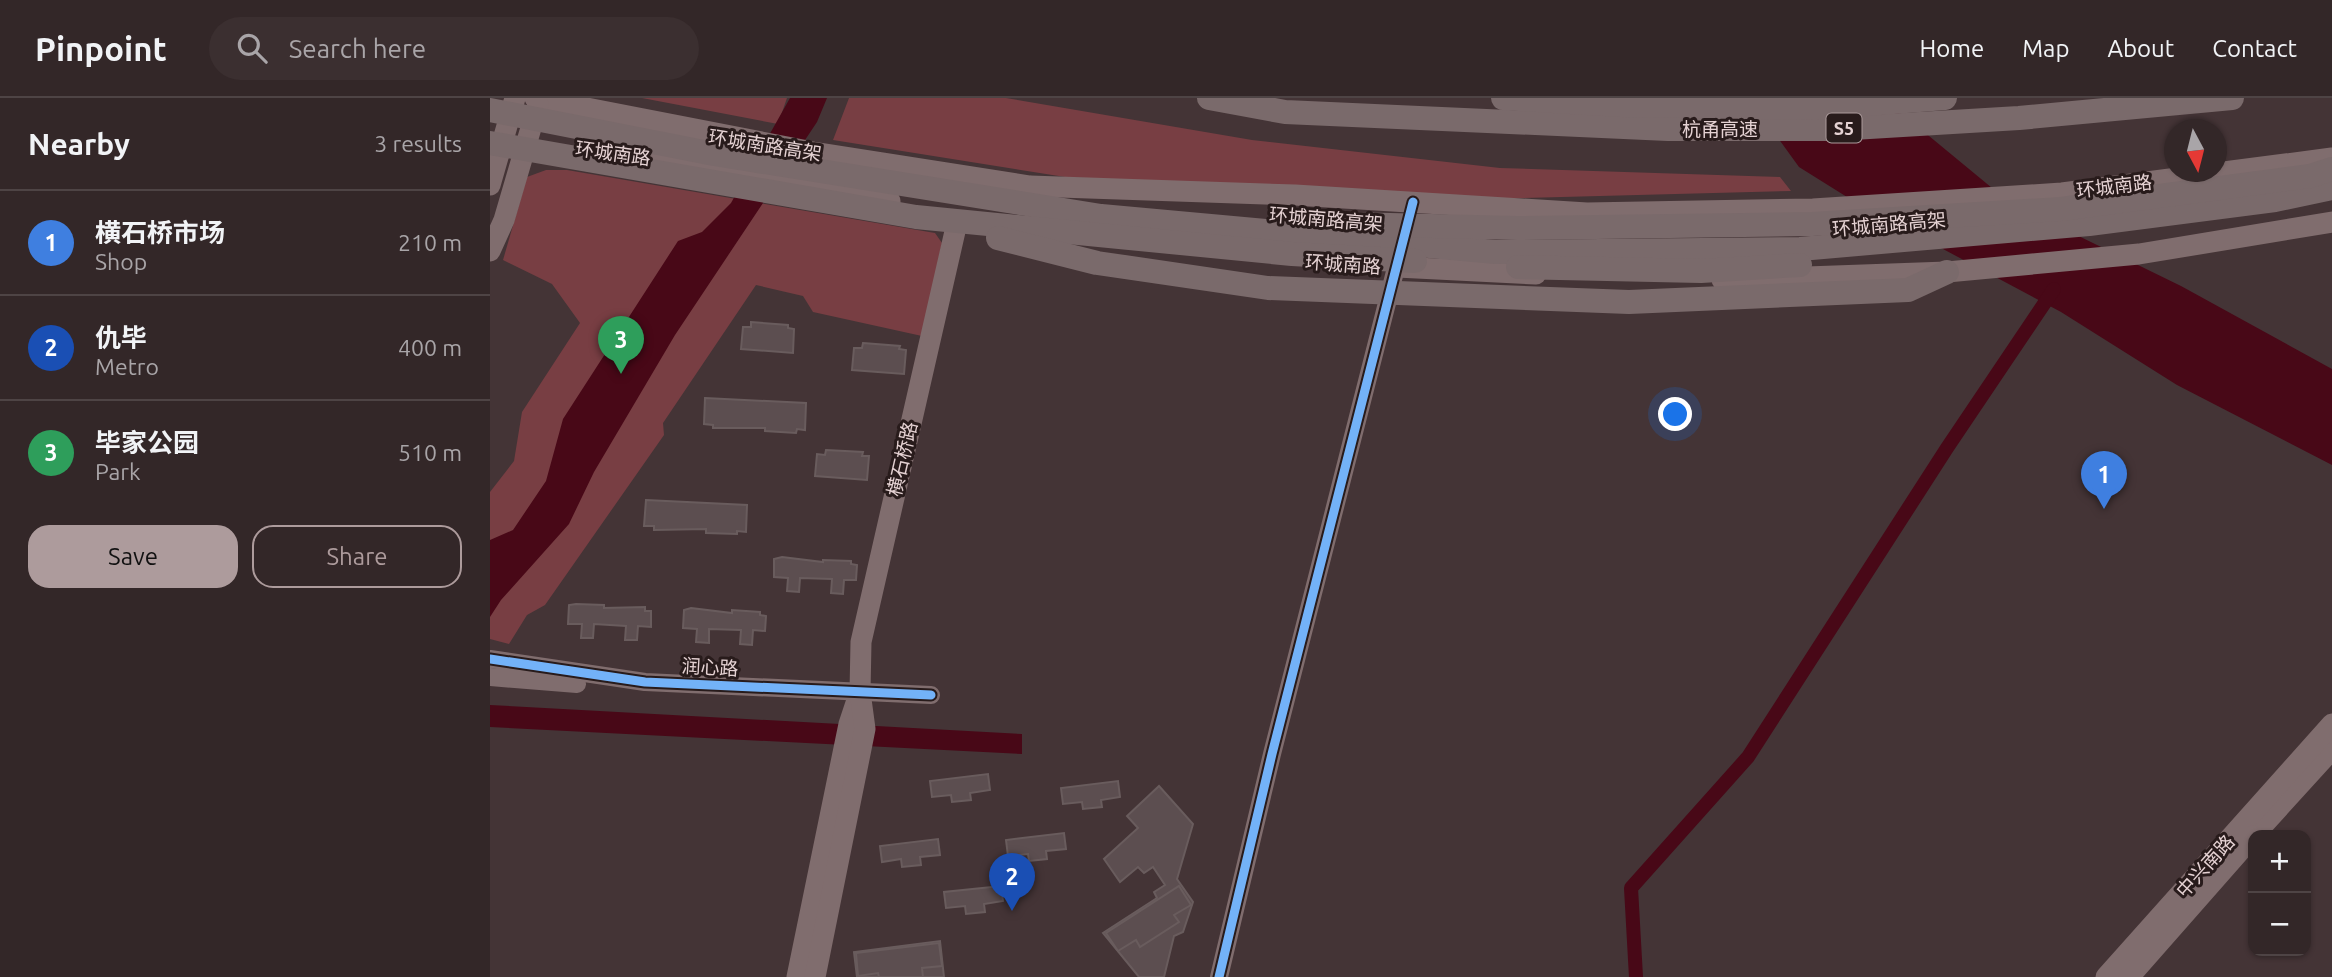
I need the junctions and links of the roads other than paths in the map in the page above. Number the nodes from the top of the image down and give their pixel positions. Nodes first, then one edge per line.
1 (496, 98) edge
2 (514, 98) edge
3 (537, 98) edge
4 (1209, 98) edge
5 (1503, 98) edge
6 (1945, 98) edge
7 (2232, 98) edge
8 (490, 110) edge
9 (490, 117) edge
10 (490, 135) edge
11 (529, 141) junction
12 (490, 143) edge
13 (2332, 158) edge
14 (2332, 169) edge
15 (490, 185) edge
16 (2332, 188) edge
17 (2062, 201) junction
18 (1413, 202) junction
19 (2332, 205) edge
20 (1101, 216) junction
21 (916, 217) junction
22 (2332, 222) edge
23 (956, 227) junction
24 (490, 251) edge
25 (1396, 267) junction
26 (1947, 272) junction
27 (490, 659) edge
28 (490, 677) edge
29 (645, 682) junction
30 (860, 692) junction
31 (930, 695) dead end
32 (2332, 724) edge
33 (2332, 749) edge
34 (2259, 830) edge
35 (2248, 843) edge
36 (797, 977) edge
37 (815, 977) edge
38 (1219, 977) edge
39 (2106, 977) edge
40 (2129, 977) edge

1 - 9 main road
2 - 15 main road
3 - 11 main road
3 - 18 main road, 环城南路
4 - 7 highway, 杭甬高速 / S5
5 - 6 highway, 杭甬高速 / S5
8 - 20 highway, 环城南路高架
10 - 11 main road, 环城南路
11 - 24 main road
11 - 25 main road, 环城南路
12 - 21 highway, 环城南路高架
13 - 17 main road, 环城南路
14 - 17 highway
16 - 20 highway, 环城南路高架
17 - 18 main road, 环城南路
17 - 20 highway
18 - 25 street
19 - 21 highway, 环城南路高架
21 - 23 highway
22 - 26 main road, 环城南路
23 - 26 highway
23 - 30 main road, 横石桥路
25 - 26 main road, 环城南路
25 - 38 street
27 - 29 street, 润心路
28 - 29 street, 润心路
29 - 30 street, 润心路
30 - 31 street, 润心路
30 - 36 main road, 横石桥路
30 - 37 main road, 横石桥路
32 - 39 main road, 中兴南路
33 - 34 main road, 中兴南路
35 - 40 main road, 中兴南路

